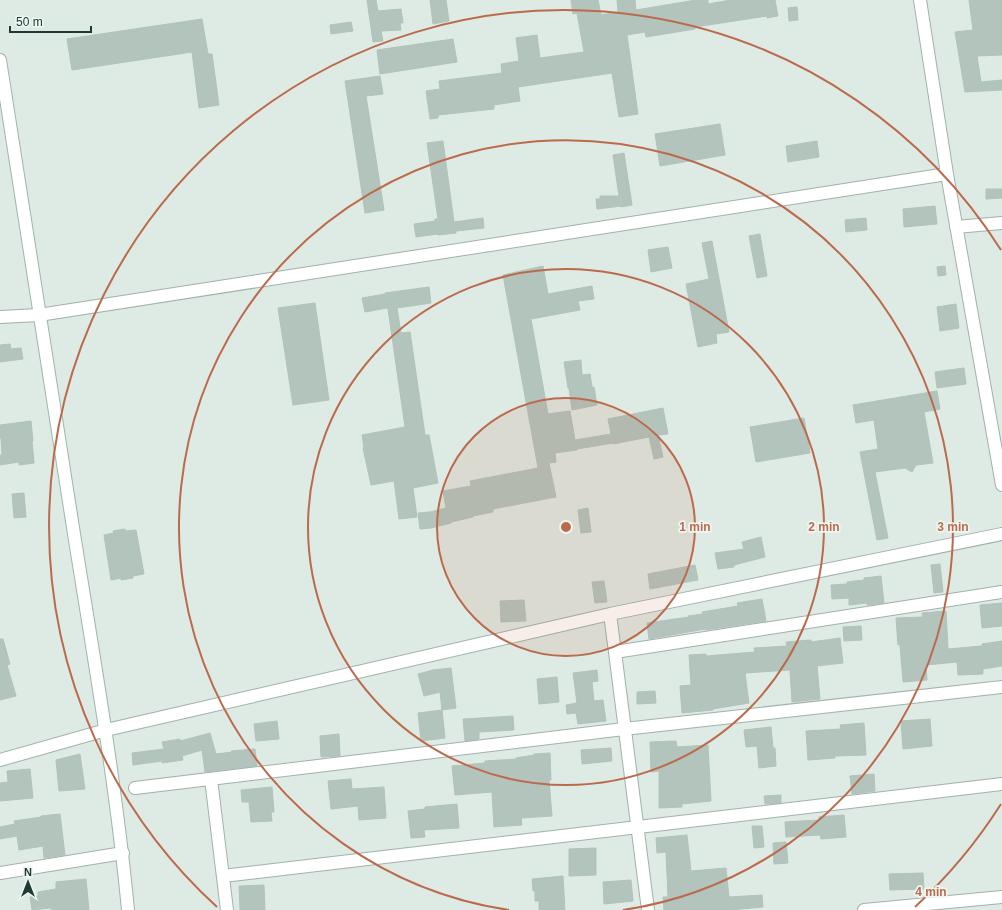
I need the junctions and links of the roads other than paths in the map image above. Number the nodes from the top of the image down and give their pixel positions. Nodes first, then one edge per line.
1 (920, 0) edge
2 (0, 60) edge
3 (947, 174) junction
4 (1002, 223) edge
5 (956, 227) junction
6 (39, 315) junction
7 (0, 318) edge
8 (1002, 485) edge
9 (1002, 534) edge
10 (1002, 592) edge
11 (610, 614) junction
12 (614, 652) junction
13 (1002, 687) edge
14 (624, 729) junction
15 (106, 730) junction
16 (0, 760) edge
17 (211, 779) junction
18 (1002, 784) edge
19 (135, 788) dead end
20 (637, 828) junction
21 (123, 853) junction
22 (0, 873) edge
23 (223, 876) junction
24 (1002, 897) edge
25 (128, 910) edge
26 (228, 910) edge
27 (648, 910) edge
28 (864, 910) edge

1 - 3 street
2 - 6 street
3 - 5 street
3 - 6 street
4 - 5 street
5 - 8 street
6 - 7 street
6 - 15 street
9 - 11 street
10 - 12 street
11 - 12 street
11 - 15 street
12 - 14 street
13 - 14 street
14 - 17 street
14 - 20 street
15 - 16 street
15 - 21 street
17 - 19 street
17 - 23 street
18 - 20 street
20 - 23 street
20 - 27 street
21 - 22 street
21 - 25 street
23 - 26 street
24 - 28 street

